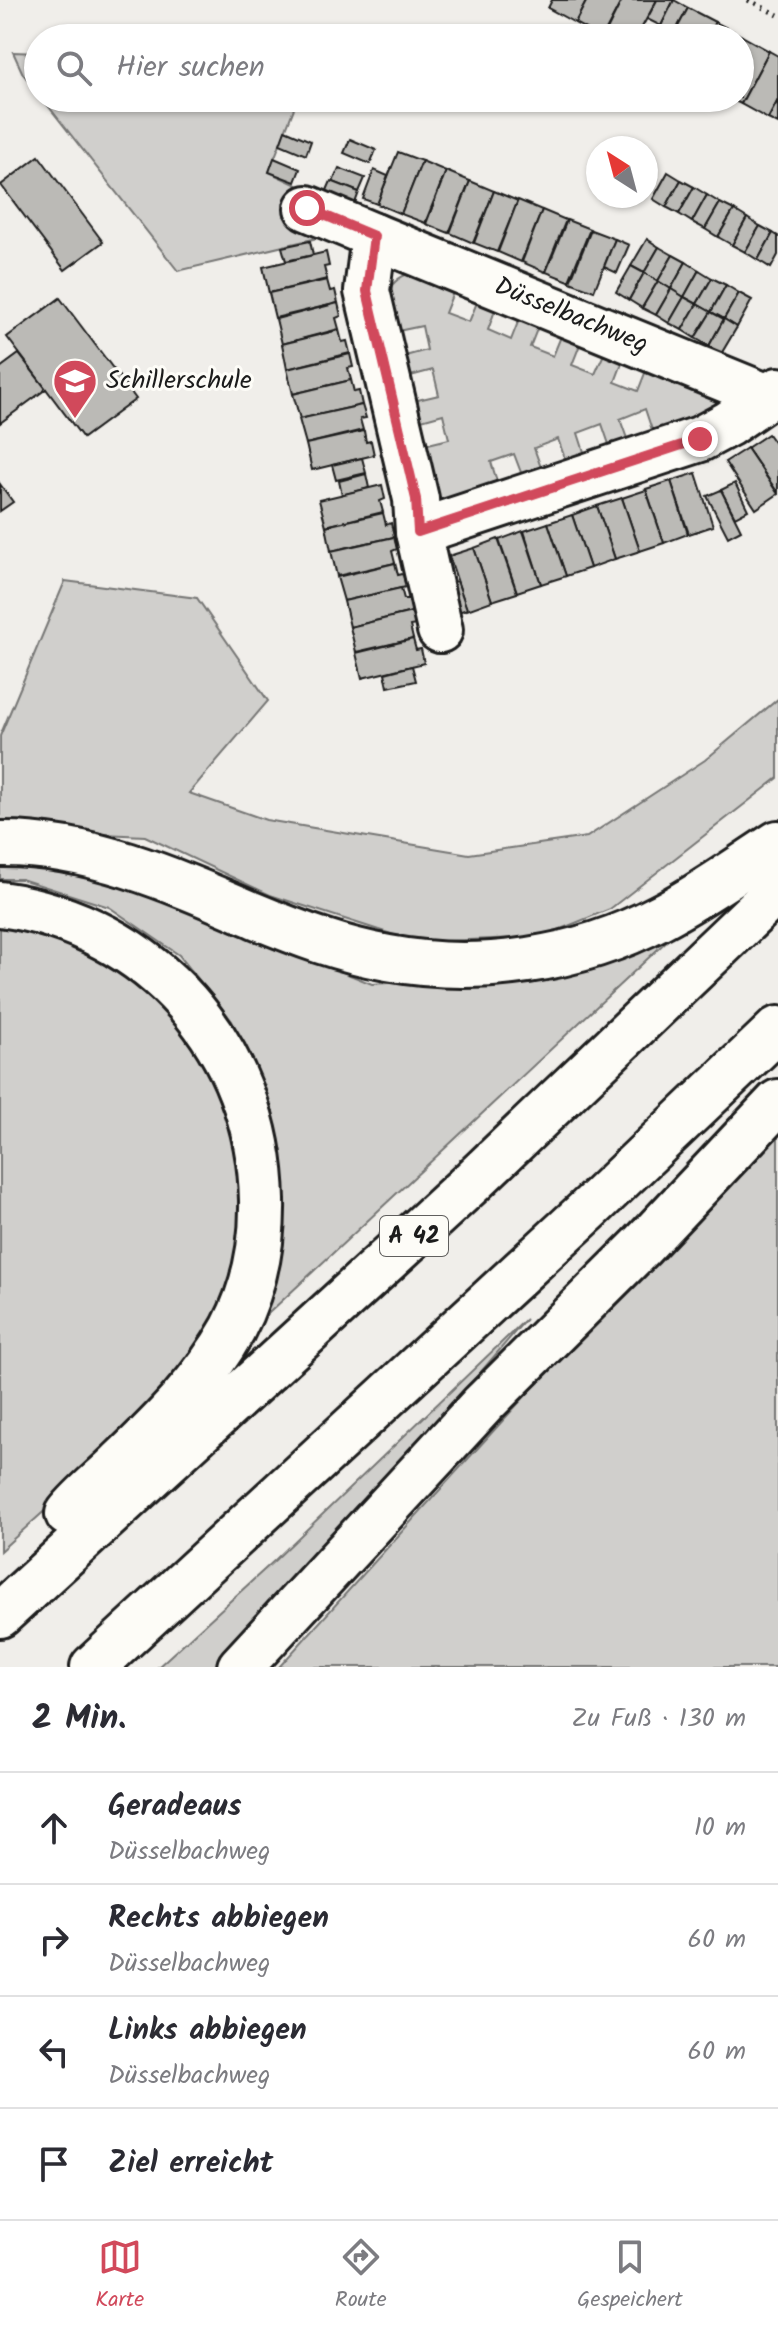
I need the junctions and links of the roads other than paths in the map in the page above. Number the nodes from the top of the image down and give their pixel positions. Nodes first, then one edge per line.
1 (307, 208) dead end
2 (374, 236) junction
3 (773, 393) edge
4 (418, 532) junction
5 (440, 630) dead end
6 (778, 843) edge
7 (0, 844) edge
8 (778, 890) edge
9 (0, 904) edge
10 (778, 1029) edge
11 (778, 1102) edge
12 (43, 1576) junction
13 (290, 1612) junction
14 (0, 1615) edge
15 (93, 1667) edge
16 (240, 1667) edge
17 (251, 1667) edge

1 - 2 main road, Düsselbachweg
2 - 3 main road, Düsselbachweg
2 - 4 main road
3 - 4 main road, Düsselbachweg
4 - 5 main road
6 - 7 main road
8 - 12 main road, A 42
9 - 12 main road
10 - 15 main road
11 - 13 main road
12 - 14 main road, A 42
13 - 16 main road
13 - 17 main road

